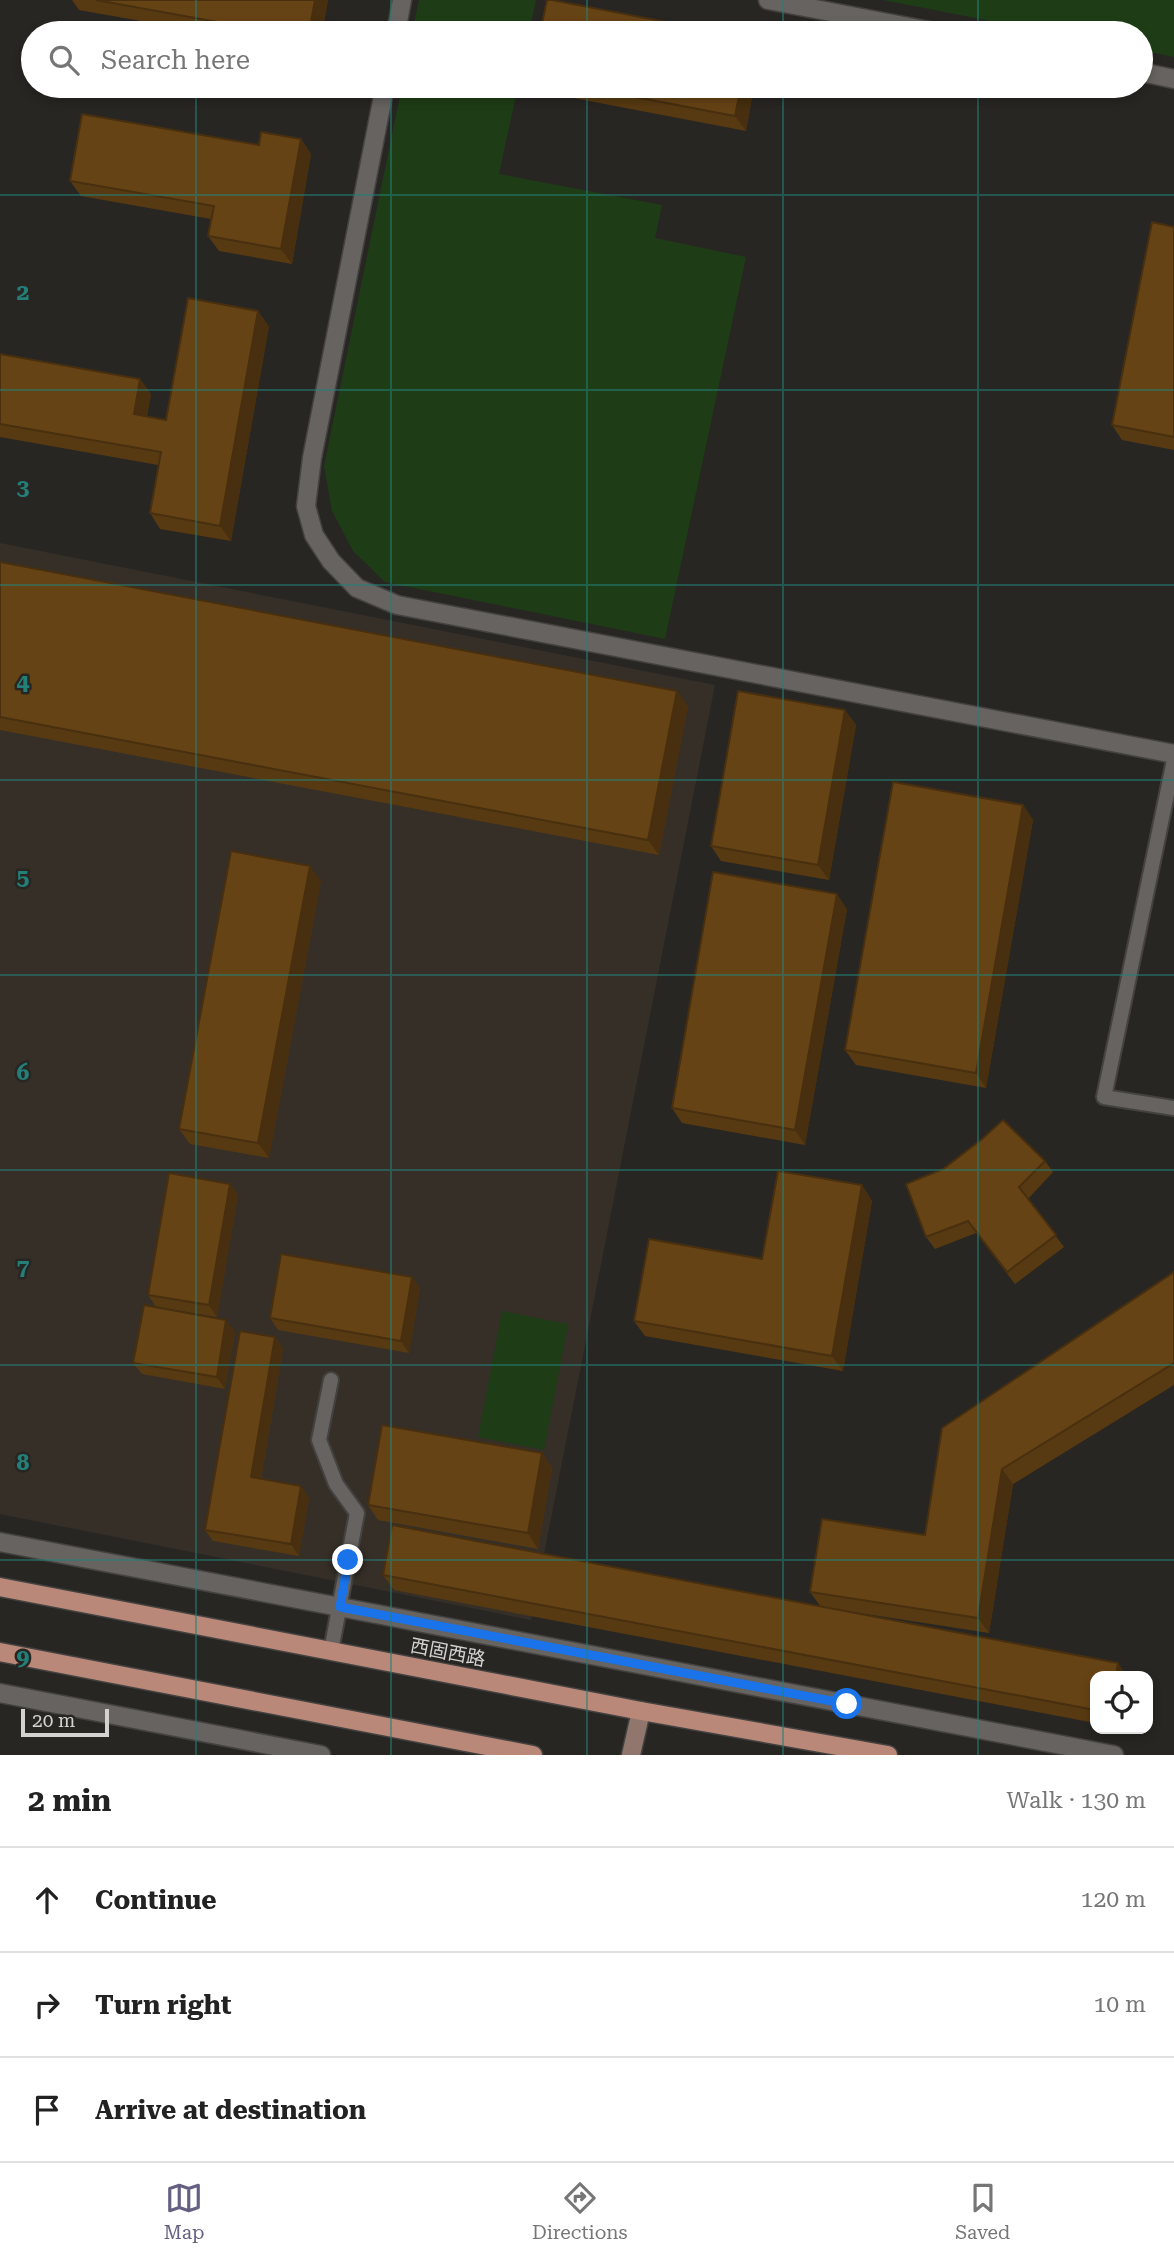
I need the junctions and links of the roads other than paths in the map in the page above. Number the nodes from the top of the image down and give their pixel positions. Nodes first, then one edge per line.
1 (402, 0) edge
2 (768, 0) edge
3 (398, 21) edge
4 (877, 21) edge
5 (1153, 75) edge
6 (1174, 79) edge
7 (383, 98) edge
8 (1174, 754) edge
9 (1174, 760) edge
10 (1174, 1108) edge
11 (331, 1380) dead end
12 (0, 1542) edge
13 (0, 1587) edge
14 (340, 1607) junction
15 (331, 1651) junction
16 (0, 1652) edge
17 (0, 1693) edge
18 (641, 1711) junction
19 (321, 1755) edge
20 (533, 1755) edge
21 (631, 1755) edge
22 (888, 1755) edge
23 (1114, 1755) edge

1 - 3 street
2 - 4 street
5 - 6 street
7 - 8 street
9 - 10 lane
11 - 14 lane
12 - 14 street
13 - 15 main road, 西固西路
14 - 15 lane
14 - 23 street
15 - 18 main road, 西固西路
16 - 20 main road
17 - 19 street
18 - 21 street
18 - 22 main road, 西固西路

